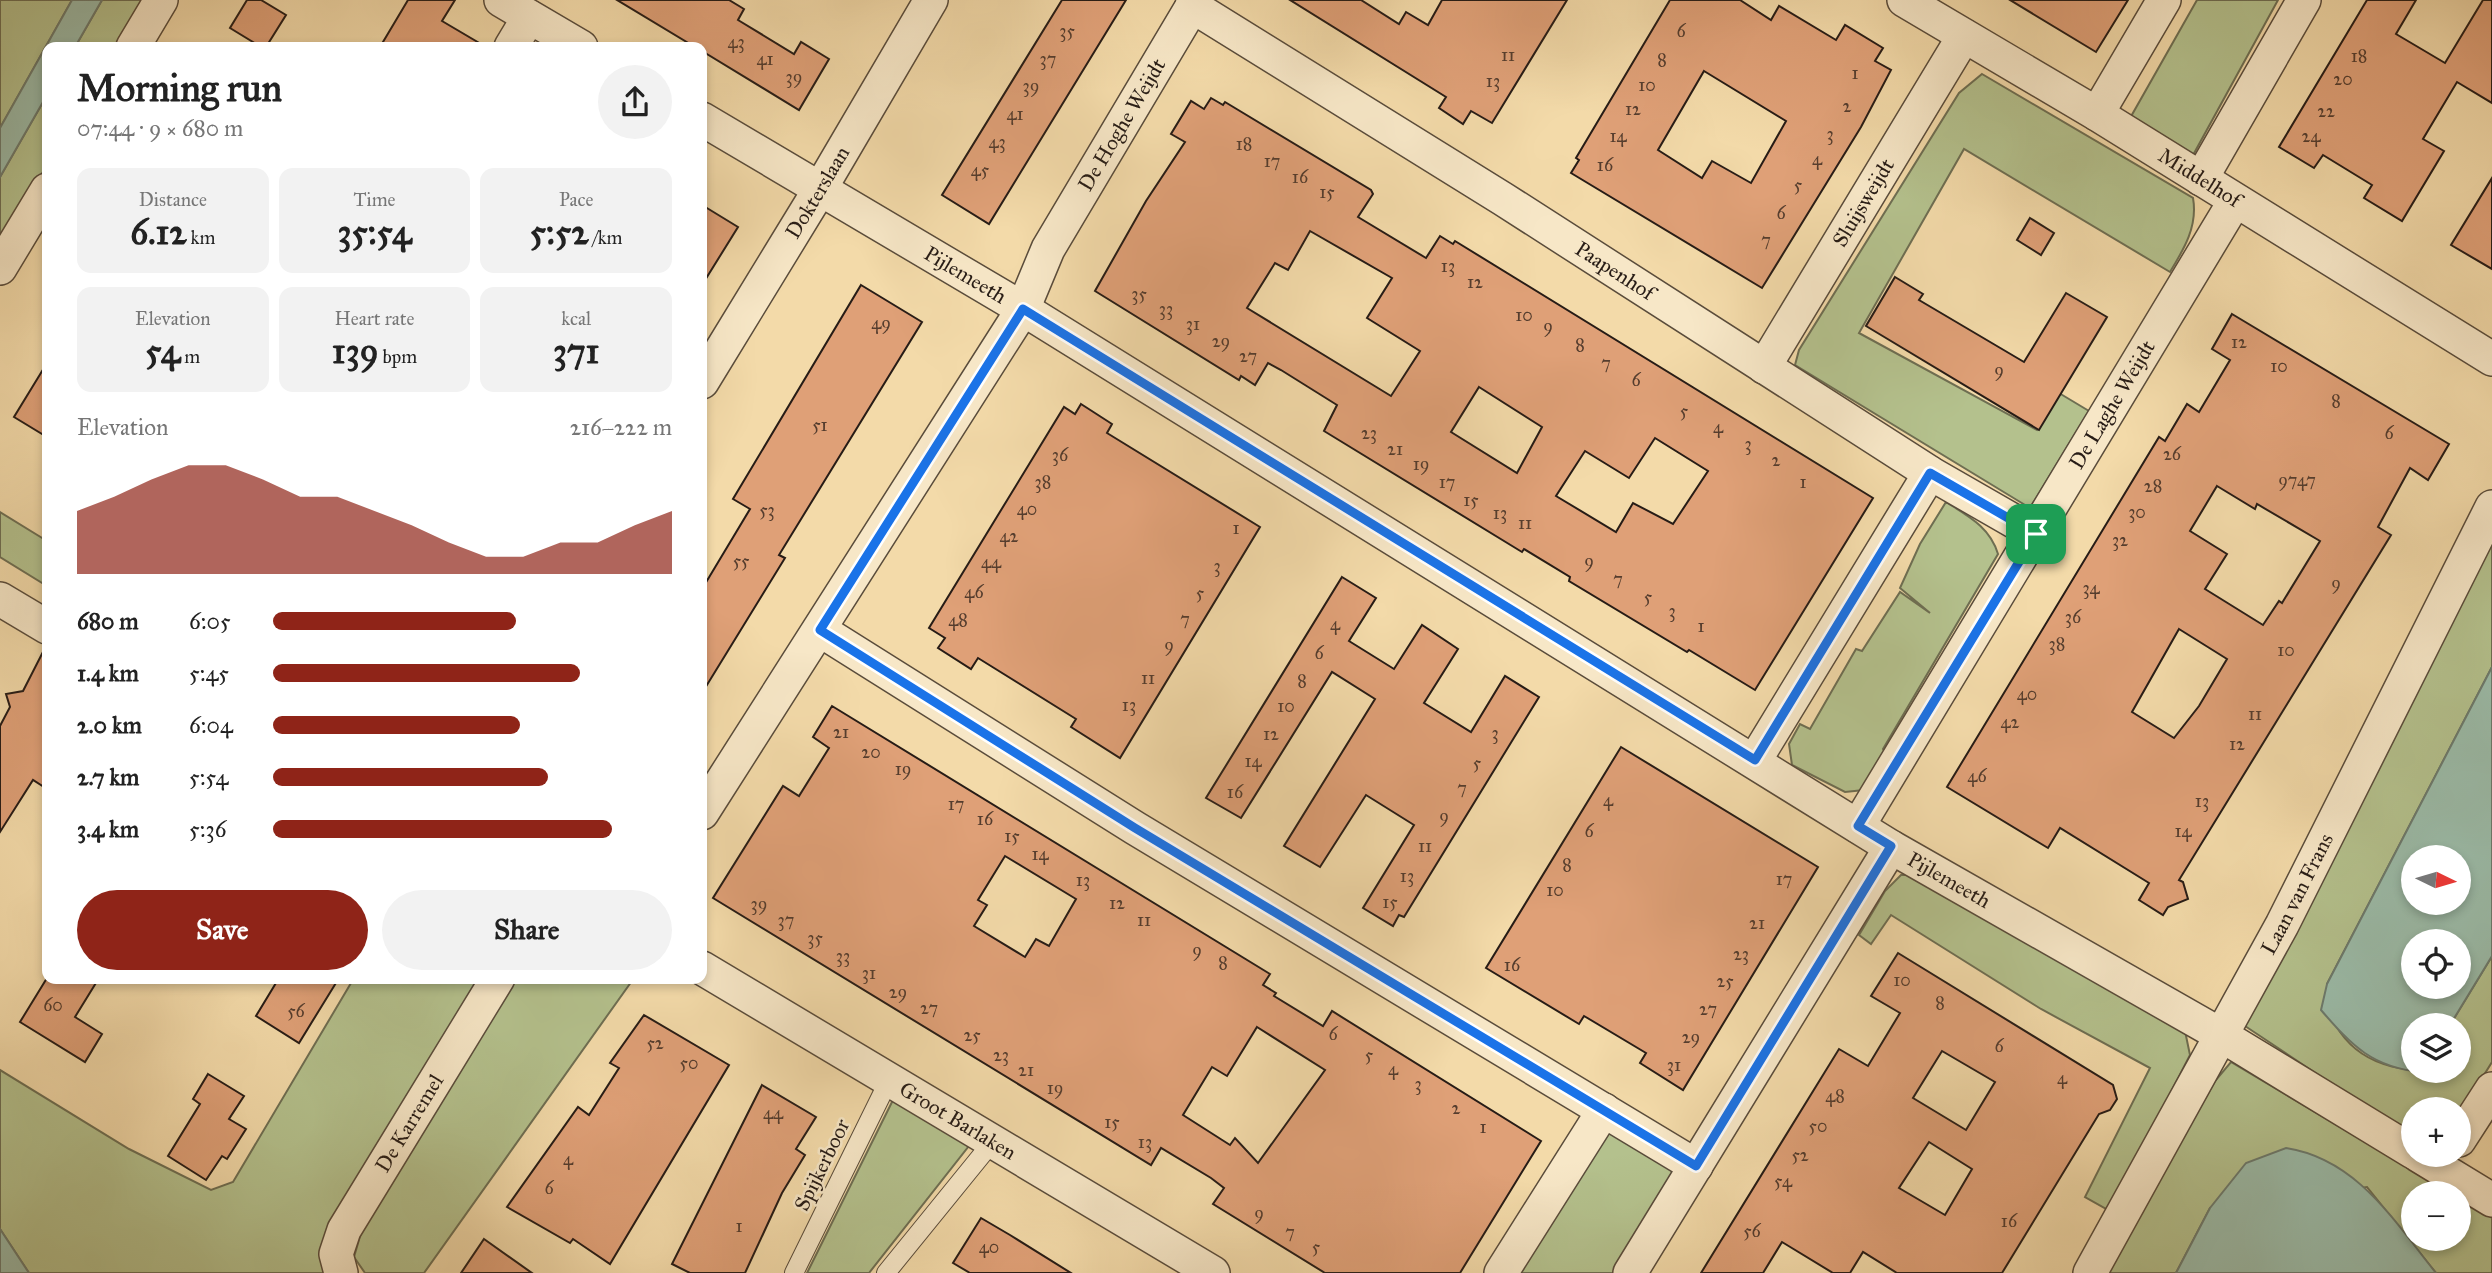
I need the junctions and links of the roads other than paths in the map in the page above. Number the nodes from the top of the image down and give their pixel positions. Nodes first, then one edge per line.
1 (161, 0) edge
2 (501, 0) edge
3 (931, 0) edge
4 (1904, 0) edge
5 (2164, 0) edge
6 (2304, 0) edge
7 (1194, 3) edge
8 (529, 17) junction
9 (1964, 37) junction
10 (136, 42) edge
11 (514, 42) edge
12 (572, 42) edge
13 (2097, 114) junction
14 (707, 122) edge
15 (2201, 179) junction
16 (820, 189) junction
17 (42, 198) edge
18 (2235, 201) junction
19 (0, 268) edge
20 (1023, 309) junction
21 (2492, 359) edge
22 (1764, 367) junction
23 (707, 374) edge
24 (1930, 473) junction
25 (2492, 507) edge
26 (2036, 534) junction
27 (0, 599) edge
28 (42, 624) edge
29 (820, 630) junction
30 (1755, 760) junction
31 (707, 805) edge
32 (1858, 826) junction
33 (1891, 846) junction
34 (707, 971) edge
35 (494, 984) edge
36 (2221, 1035) junction
37 (890, 1078) junction
38 (2492, 1089) edge
39 (1604, 1110) junction
40 (2471, 1121) edge
41 (994, 1140) junction
42 (2401, 1141) edge
43 (1696, 1166) junction
44 (2443, 1167) edge
45 (2492, 1200) edge
46 (341, 1273) edge
47 (794, 1273) edge
48 (886, 1273) edge
49 (1213, 1273) edge
50 (1501, 1273) edge
51 (1630, 1273) edge
52 (2090, 1273) edge

1 - 10 street
2 - 8 street
3 - 16 street, Dokterslaan
4 - 9 street, Middelhof
5 - 13 street
6 - 15 street
7 - 20 street, De Hoghe Weijdt
7 - 22 street, Paapenhof
8 - 11 street
8 - 12 street
9 - 13 street, Middelhof
9 - 22 street, Sluijsweijdt
13 - 15 street, Middelhof
14 - 16 street, Pijlemeeth
15 - 18 street, Middelhof
16 - 20 street, Pijlemeeth
16 - 23 street, Dokterslaan
17 - 19 street
18 - 21 street, Middelhof
18 - 26 street, De Laghe Weijdt
20 - 29 street
20 - 30 street, Pijlemeeth
22 - 24 street, Paapenhof
24 - 26 street, Paapenhof
24 - 30 street
25 - 36 street, Laan van Frans
26 - 32 street, De Laghe Weijdt
27 - 28 street
29 - 31 street
29 - 39 street
30 - 32 street, Pijlemeeth
32 - 33 street, Pijlemeeth
33 - 36 street, Pijlemeeth
33 - 43 street
34 - 37 street, Groot Barlaken
35 - 46 street, De Karremel
36 - 42 street, Pijlemeeth
36 - 52 street, Laan van Frans
37 - 41 street, Groot Barlaken
37 - 47 lane, Spijkerboor
38 - 40 street
39 - 43 street
39 - 50 street
41 - 48 lane
41 - 49 street, Groot Barlaken
43 - 51 street
44 - 45 street, Pijlemeeth

